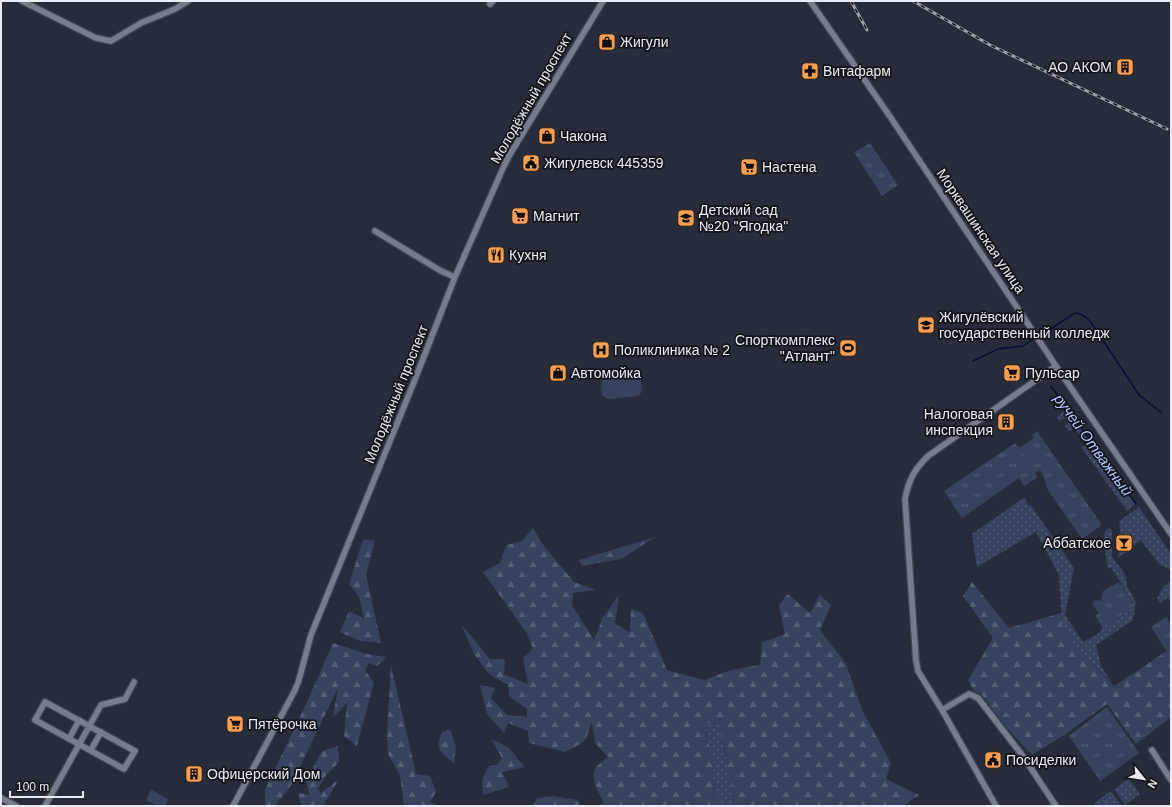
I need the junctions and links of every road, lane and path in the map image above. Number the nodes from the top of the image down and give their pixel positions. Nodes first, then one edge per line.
1 (22, 1) edge
2 (188, 1) edge
3 (603, 1) edge
4 (810, 1) edge
5 (375, 231) dead end
6 (456, 277) junction
7 (1056, 366) junction
8 (1171, 534) edge
9 (134, 682) dead end
10 (942, 710) junction
11 (79, 720) junction
12 (89, 725) junction
13 (101, 732) junction
14 (69, 739) junction
15 (79, 744) junction
16 (91, 750) junction
17 (1152, 750) dead end
18 (1171, 780) edge
19 (1, 798) edge
20 (16, 806) edge
21 (45, 806) edge
22 (233, 806) edge
23 (996, 806) edge
24 (1056, 806) edge

1 - 2 street
3 - 6 street, Молодёжный проспект
4 - 7 street, Морквашинская улица
5 - 6 street
6 - 22 street, Молодёжный проспект
7 - 8 street, Морквашинская улица
7 - 10 street
9 - 12 street
10 - 23 street
10 - 24 street
11 - 12 street
11 - 14 street
11 - 14 street
12 - 13 street
12 - 15 street
13 - 16 street
13 - 16 street
14 - 15 street
15 - 16 street
15 - 21 street
17 - 18 street
19 - 20 street

